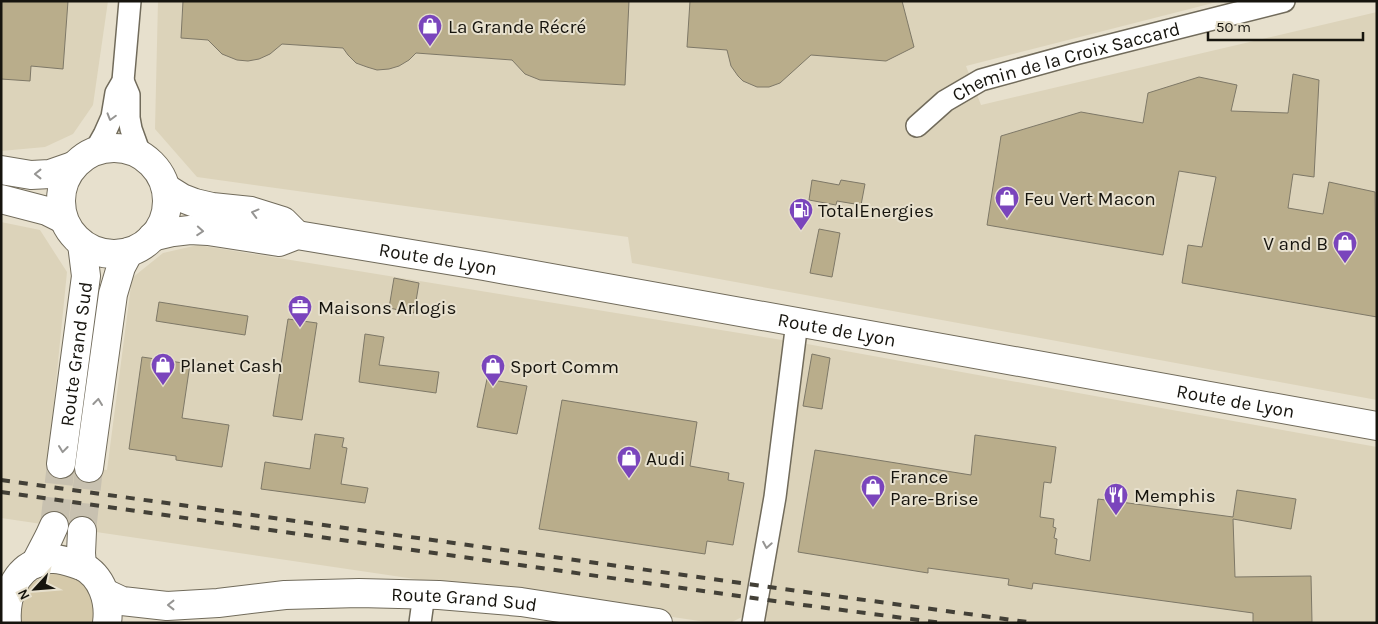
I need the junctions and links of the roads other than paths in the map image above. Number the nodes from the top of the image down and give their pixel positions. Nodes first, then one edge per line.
1 (130, 1) edge
2 (1284, 1) edge
3 (123, 81) junction
4 (917, 126) dead end
5 (140, 154) junction
6 (84, 158) junction
7 (1, 170) edge
8 (166, 188) junction
9 (1, 199) edge
10 (63, 219) junction
11 (298, 235) junction
12 (152, 238) junction
13 (82, 244) junction
14 (129, 252) junction
15 (797, 322) junction
16 (1377, 426) edge
17 (61, 464) tunnel mouth
18 (89, 468) tunnel mouth
19 (54, 526) tunnel mouth
20 (82, 530) tunnel mouth
21 (82, 566) junction
22 (18, 573) edge
23 (105, 593) junction
24 (359, 593) junction
25 (424, 594) junction
26 (7, 623) edge
27 (107, 623) edge
28 (192, 623) edge
29 (420, 623) edge
30 (658, 623) edge
31 (753, 623) edge

1 - 3 street
2 - 4 street, Chemin de la Croix Saccard
3 - 5 street
3 -> 6 street
5 - 6 main road
5 - 8 main road
6 -> 7 main road
6 - 10 main road
11 -> 8 main road, Route de Lyon
8 - 12 main road
9 - 10 main road
10 - 13 main road
12 -> 11 main road, Route de Lyon
11 - 15 main road, Route de Lyon
12 - 14 main road
13 - 14 main road
13 -> 17 main road, Route Grand Sud
18 -> 14 main road, Route Grand Sud
15 - 16 main road, Route de Lyon
15 -> 31 street
19 - 22 main road
20 - 21 main road
21 - 22 main road
21 - 23 main road
22 - 26 main road
24 -> 23 main road, Route Grand Sud
23 - 27 main road
24 - 25 main road, Route Grand Sud
24 - 28 main road, Route Grand Sud
25 - 29 street
25 - 30 main road, Route Grand Sud

